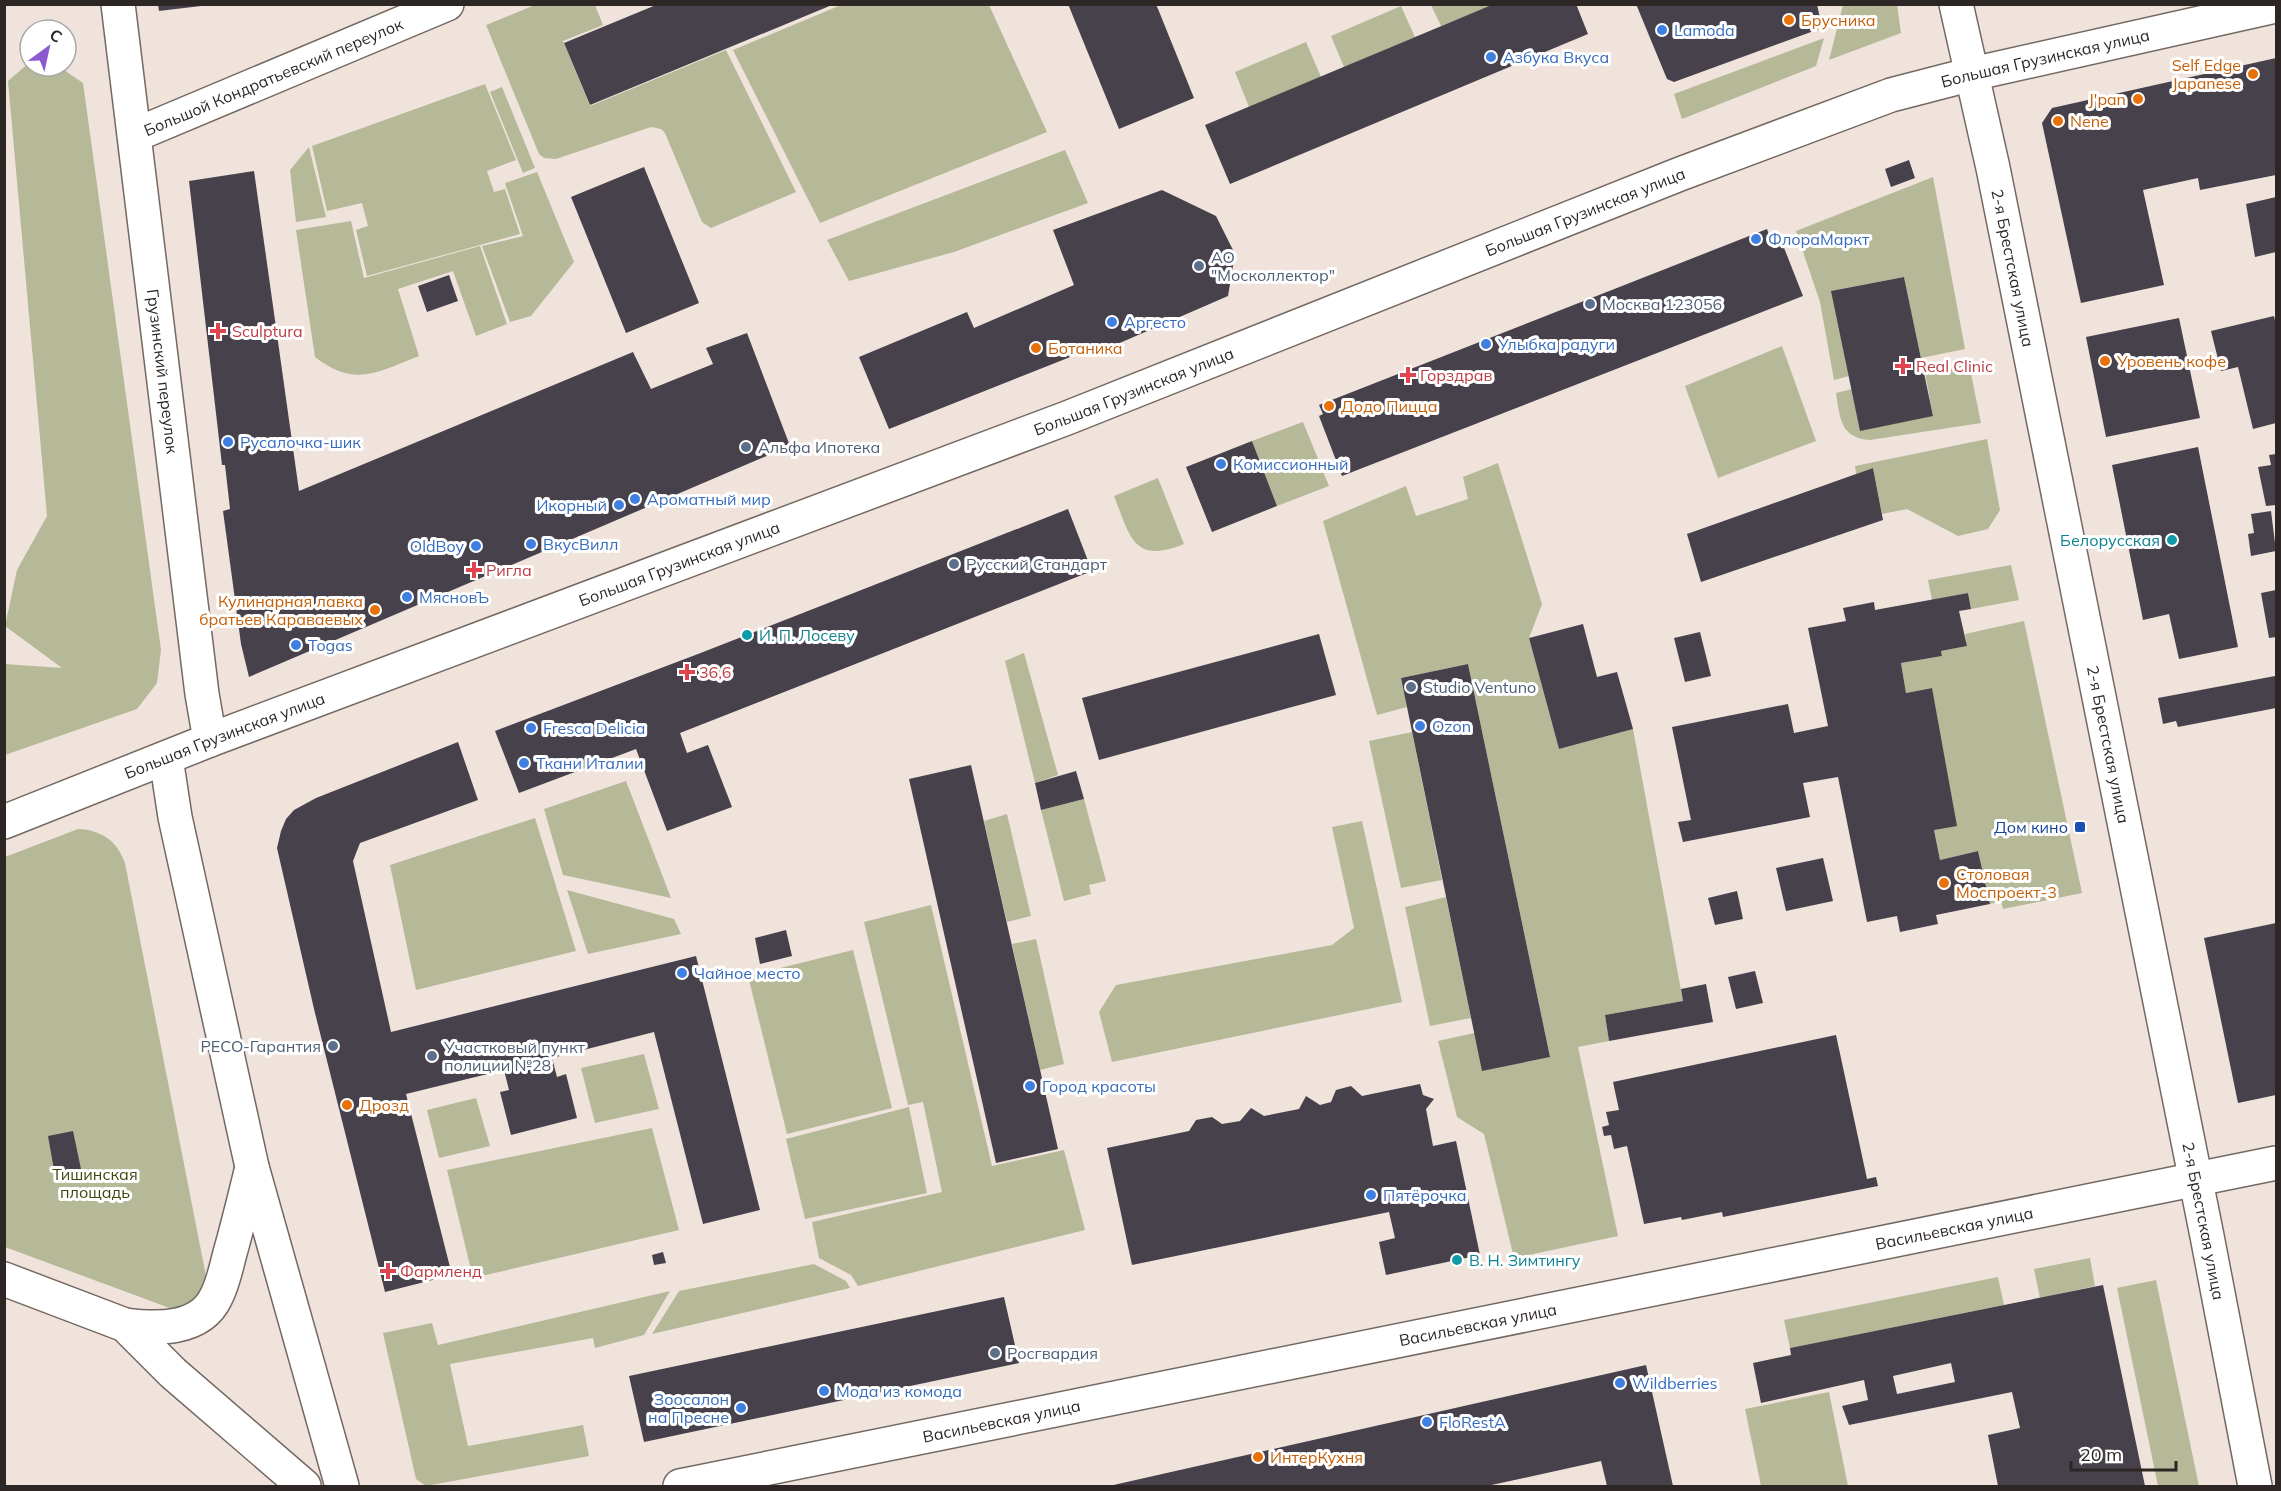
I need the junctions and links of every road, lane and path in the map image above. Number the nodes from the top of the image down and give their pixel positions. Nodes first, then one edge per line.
1 (118, 4) edge
2 (447, 4) edge
3 (1956, 4) edge
4 (2277, 6) edge
5 (1972, 74) junction
6 (135, 135) junction
7 (210, 740) junction
8 (166, 758) junction
9 (4, 822) edge
10 (2277, 1163) edge
11 (252, 1167) junction
12 (2195, 1180) junction
13 (4, 1279) edge
14 (125, 1325) junction
15 (304, 1486) edge
16 (342, 1486) edge
17 (680, 1486) edge
18 (2255, 1486) edge

1 - 6 street, Грузинский переулок
2 - 6 street, Большой Кондратьевский переулок
3 - 5 street, 2-я Брестская улица
4 - 5 street, Большая Грузинская улица
5 - 7 street, Большая Грузинская улица
5 - 12 street, 2-я Брестская улица
6 - 7 street, Грузинский переулок
7 - 8 street, Большая Грузинская улица
8 - 9 street, Большая Грузинская улица
8 - 11 street
10 - 12 street, Васильевская улица
11 - 14 street
11 - 16 street
12 - 17 street, Васильевская улица
12 - 18 street, 2-я Брестская улица
13 - 14 street
14 - 15 street

